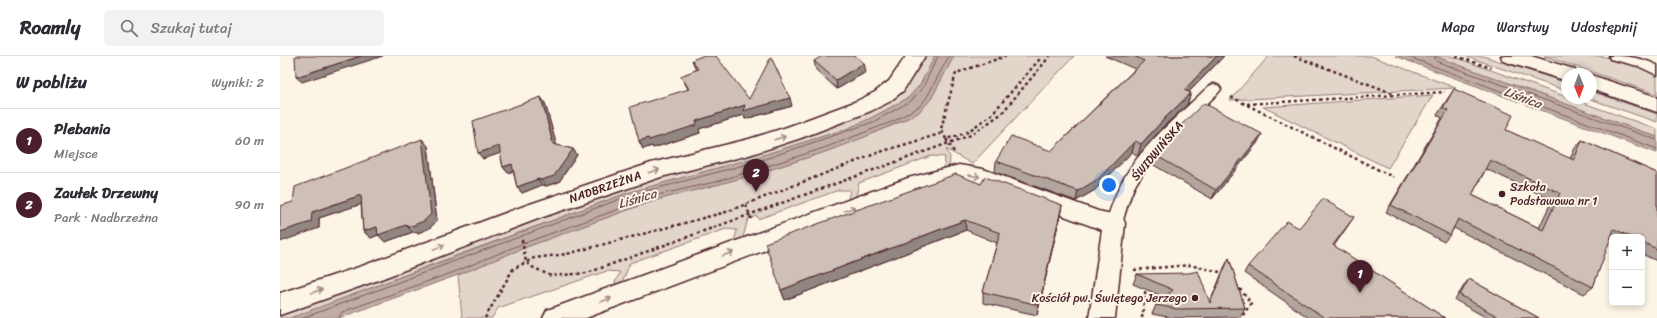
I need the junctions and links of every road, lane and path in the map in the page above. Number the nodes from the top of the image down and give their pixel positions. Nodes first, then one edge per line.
1 (916, 56) edge
2 (1006, 56) edge
3 (1038, 56) edge
4 (1050, 56) edge
5 (1294, 56) edge
6 (1510, 56) edge
7 (1615, 56) edge
8 (1657, 70) edge
9 (1561, 72) edge
10 (1597, 84) edge
11 (1214, 90) joint
12 (1445, 92) dead end
13 (1397, 95) junction
14 (1247, 104) junction
15 (1657, 105) edge
16 (943, 133) junction
17 (946, 139) junction
18 (948, 144) junction
19 (959, 173) junction
20 (1393, 177) dead end
21 (1114, 224) junction
22 (525, 256) dead end
23 (526, 262) junction
24 (1133, 270) dead end
25 (1228, 274) edge
26 (1233, 280) edge
27 (1146, 285) edge
28 (280, 304) edge
29 (485, 318) edge
30 (556, 318) edge
31 (1102, 318) edge
32 (1142, 318) edge
33 (1241, 318) edge

28 -> 1 street, NADBRZEŻNA
2 - 16 path
3 - 17 path
4 - 18 path
5 - 13 path
6 - 9 street
7 - 8 lane
10 - 15 street
11 - 14 path
11 - 21 lane, ŚWIDWIŃSKA
12 - 13 path
13 - 14 path
14 - 20 path
16 - 17 path
16 - 23 path
17 - 18 path
18 - 19 path
18 - 23 path
19 -> 21 street
30 -> 19 street
21 - 31 street, ŚWIDWIŃSKA
22 - 23 path
23 - 29 path
24 - 25 path
26 - 33 path
27 - 32 path

